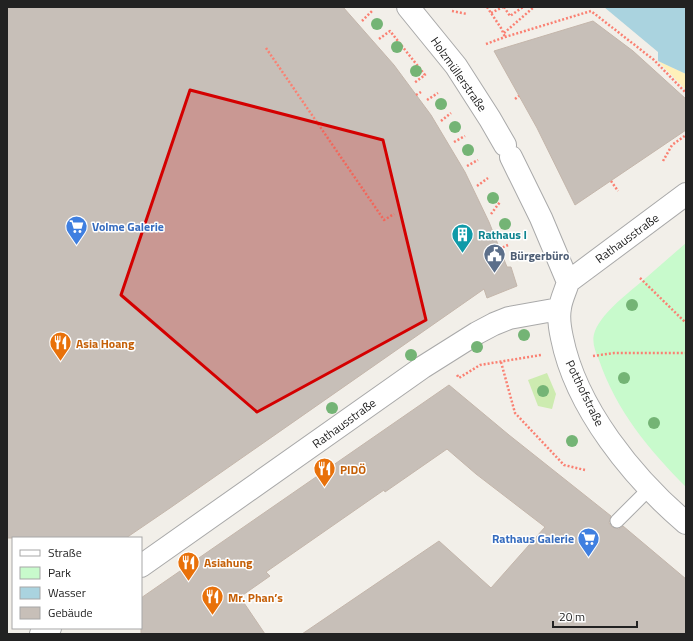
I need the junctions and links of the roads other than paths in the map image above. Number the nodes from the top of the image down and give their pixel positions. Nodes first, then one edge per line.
1 (408, 7) edge
2 (686, 194) edge
3 (568, 282) junction
4 (559, 309) junction
5 (649, 489) junction
6 (617, 520) dead end
7 (686, 522) edge
8 (142, 565) edge

1 - 3 street, Holzmüllerstraße
2 - 3 street, Rathausstraße
3 - 4 street, Potthofstraße
4 - 5 street, Potthofstraße
4 - 8 street, Rathausstraße
5 - 6 lane
5 - 7 street, Potthofstraße

